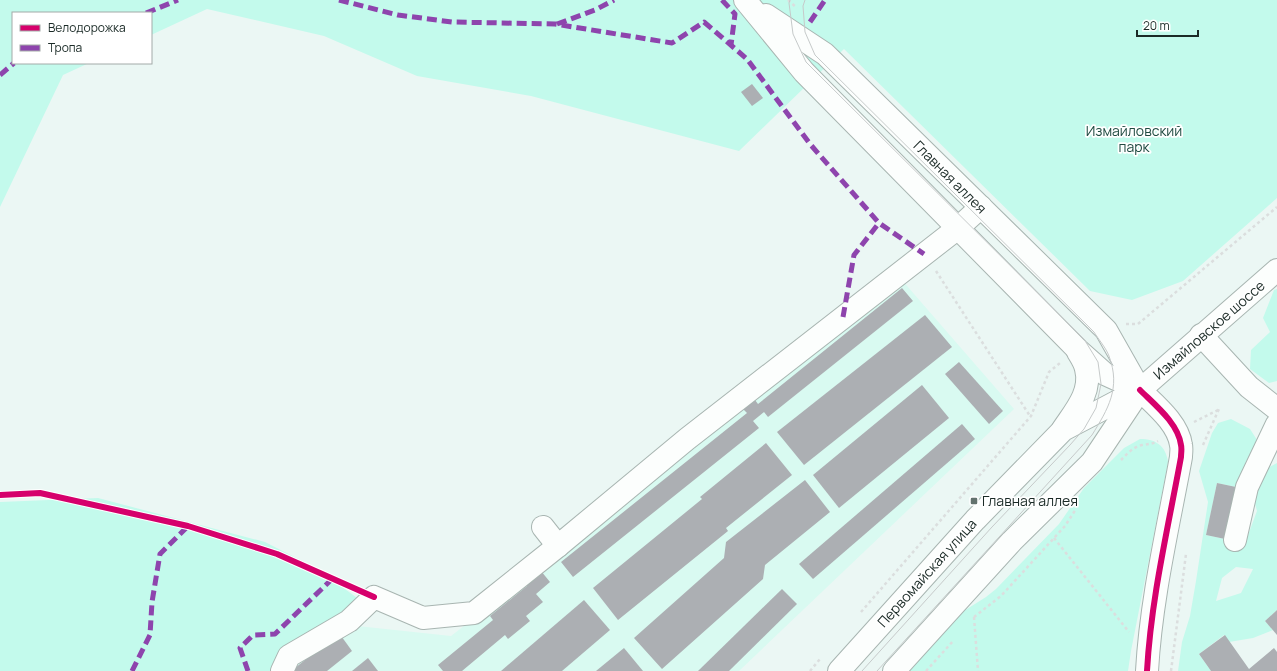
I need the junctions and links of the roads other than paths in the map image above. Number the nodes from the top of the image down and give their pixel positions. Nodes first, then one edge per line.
1 (747, 2) edge
2 (981, 207) junction
3 (958, 228) junction
4 (1277, 270) edge
5 (1201, 336) junction
6 (1069, 356) junction
7 (1140, 390) junction
8 (1277, 409) edge
9 (1277, 424) edge
10 (1062, 430) junction
11 (543, 527) dead end
12 (1235, 540) dead end
13 (558, 546) junction
14 (1148, 664) edge
15 (282, 671) edge
16 (839, 671) edge
17 (894, 671) edge

1 - 2 main road, Главная аллея
1 - 3 main road, Главная аллея
2 - 3 main road
2 - 7 main road, Главная аллея
3 - 6 main road, Главная аллея
3 - 13 main road
4 - 5 main road, Измайловское шоссе
5 - 7 main road, Измайловское шоссе
5 - 8 main road
6 - 7 main road, Главная аллея
6 - 10 main road, Главная аллея
7 - 10 main road, Первомайская улица
7 - 14 main road
7 - 17 main road
9 - 12 main road
10 - 16 main road, Первомайская улица
11 - 13 main road
13 - 15 main road

